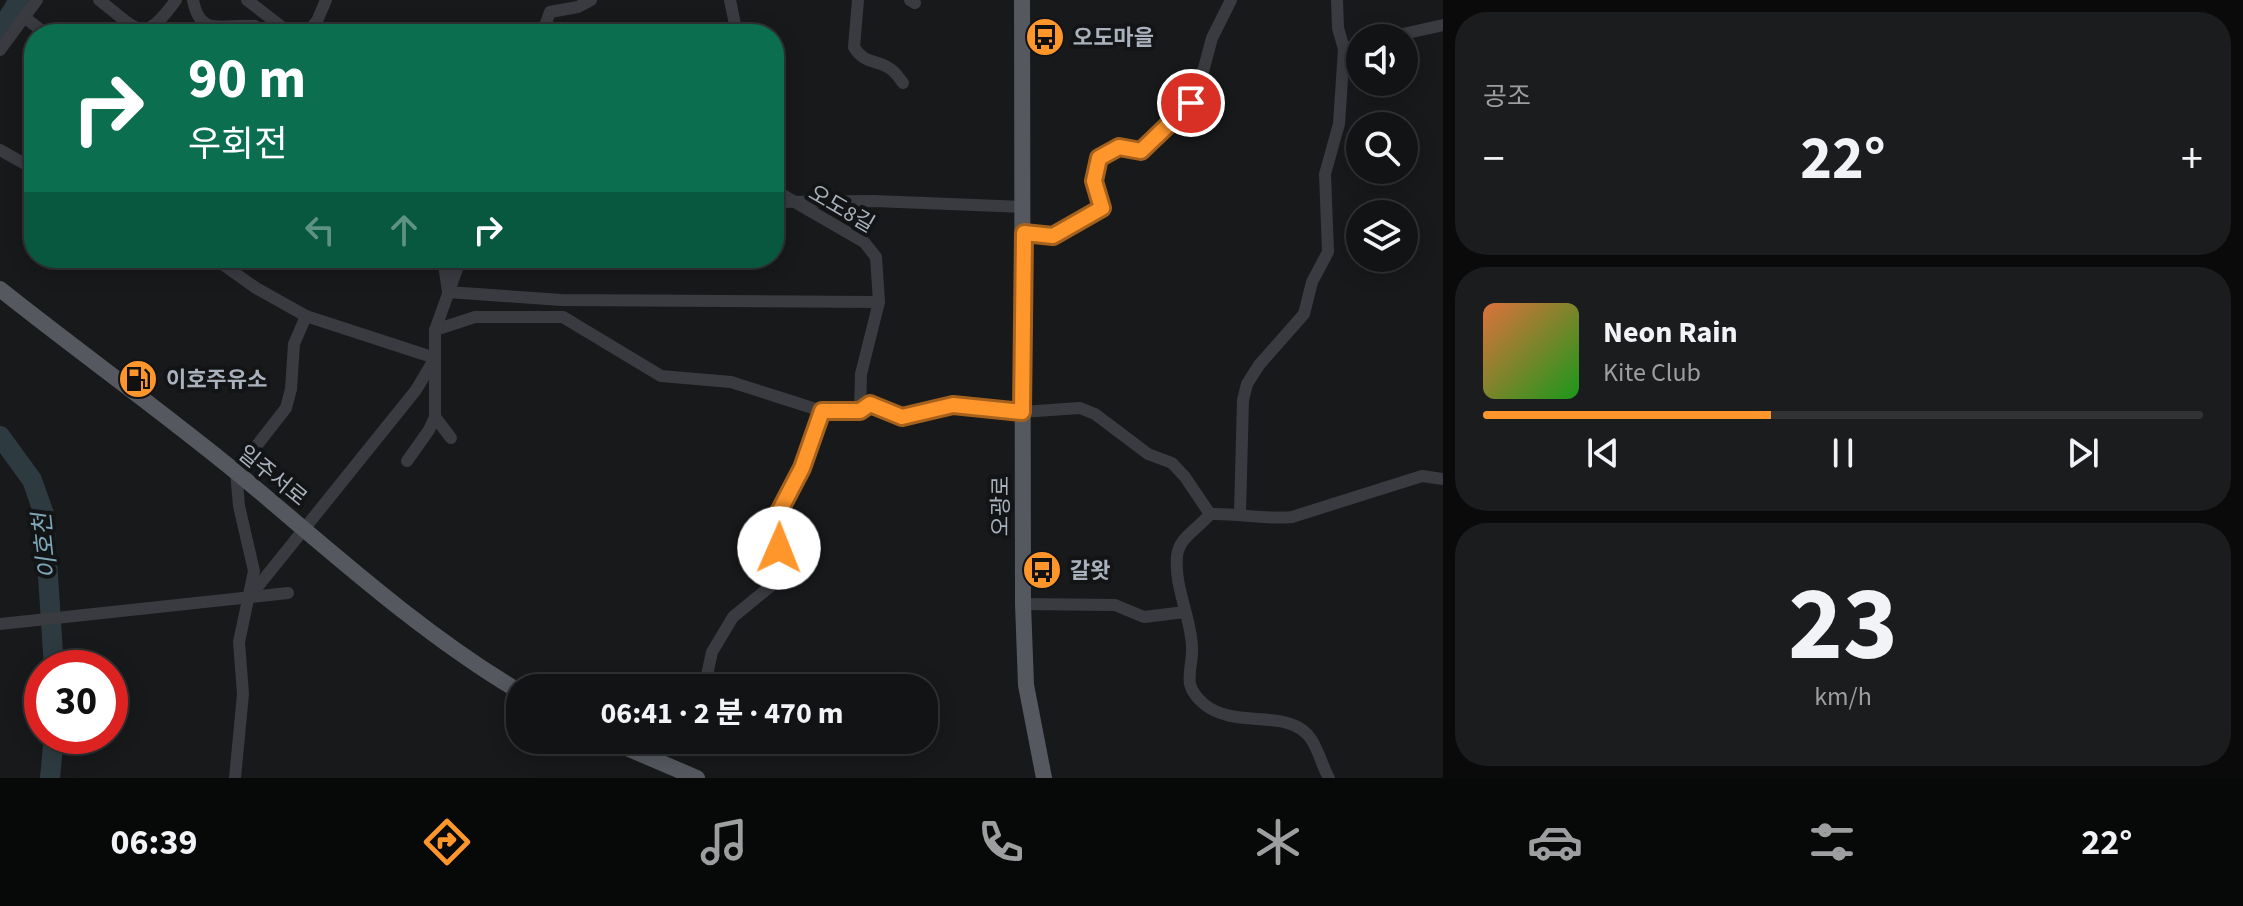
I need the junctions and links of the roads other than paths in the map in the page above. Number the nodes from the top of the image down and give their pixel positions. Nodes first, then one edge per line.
1 (37, 0) edge
2 (99, 0) edge
3 (176, 0) edge
4 (193, 0) edge
5 (247, 0) edge
6 (326, 0) edge
7 (558, 0) edge
8 (591, 0) edge
9 (730, 0) edge
10 (858, 0) edge
11 (1022, 0) edge
12 (1231, 0) edge
13 (1337, 0) edge
14 (550, 12) junction
15 (266, 15) junction
16 (24, 17) junction
17 (33, 24) edge
18 (130, 24) edge
19 (159, 24) edge
20 (213, 24) edge
21 (263, 24) edge
22 (278, 24) edge
23 (314, 24) edge
24 (546, 24) edge
25 (735, 24) edge
26 (1443, 25) edge
27 (1418, 31) edge
28 (1344, 49) joint
29 (0, 50) edge
30 (903, 83) dead end
31 (0, 150) edge
32 (24, 163) edge
33 (784, 197) edge
34 (784, 203) edge
35 (793, 203) junction
36 (1023, 207) junction
37 (1024, 233) junction
38 (228, 268) edge
39 (444, 268) edge
40 (457, 268) edge
41 (0, 289) edge
42 (448, 292) junction
43 (879, 302) junction
44 (306, 316) junction
45 (435, 330) junction
46 (435, 358) junction
47 (822, 411) junction
48 (860, 411) junction
49 (1022, 412) junction
50 (435, 417) junction
51 (451, 438) dead end
52 (407, 461) dead end
53 (236, 472) junction
54 (1443, 479) edge
55 (1240, 513) junction
56 (1210, 514) junction
57 (304, 529) junction
58 (288, 593) dead end
59 (249, 597) junction
60 (1023, 604) junction
61 (1185, 612) junction
62 (0, 624) edge
63 (707, 674) edge
64 (506, 682) edge
65 (655, 754) edge
66 (235, 778) edge
67 (697, 778) edge
68 (1044, 778) edge
69 (1329, 778) edge

1 - 16 street
2 - 18 street
3 - 19 street
4 - 20 street
5 - 15 street
6 - 23 street
7 - 14 street
8 - 14 street
9 - 25 street
10 - 30 street
11 - 36 main road, 오광로
12 - 37 street
13 - 28 street
14 - 24 street
15 - 21 street
15 - 22 street
16 - 17 street
16 - 29 street
26 - 27 street
28 - 55 street
31 - 32 street
33 - 35 street, 오도8길
34 - 35 street
35 - 36 street
35 - 43 street, 오도8길
36 - 37 main road, 오광로
37 - 49 main road, 오광로
38 - 44 street
39 - 42 street
40 - 42 street
41 - 53 main road, 일주서로
42 - 43 street
42 - 45 street
43 - 48 street, 오도8길
44 - 46 street
44 - 53 street
45 - 46 street
45 - 47 street
46 - 50 street
46 - 57 street
47 - 48 street
47 - 63 street
48 - 49 street
49 - 56 street
49 - 60 main road, 오광로
50 - 51 street
50 - 52 street
53 - 57 main road, 일주서로
53 - 59 street
54 - 55 street
55 - 56 street
56 - 61 street
57 - 59 street
57 - 64 main road, 일주서로
58 - 59 street
59 - 62 street
59 - 66 street
60 - 61 street
60 - 68 main road, 오광로
61 - 69 street
65 - 67 main road

